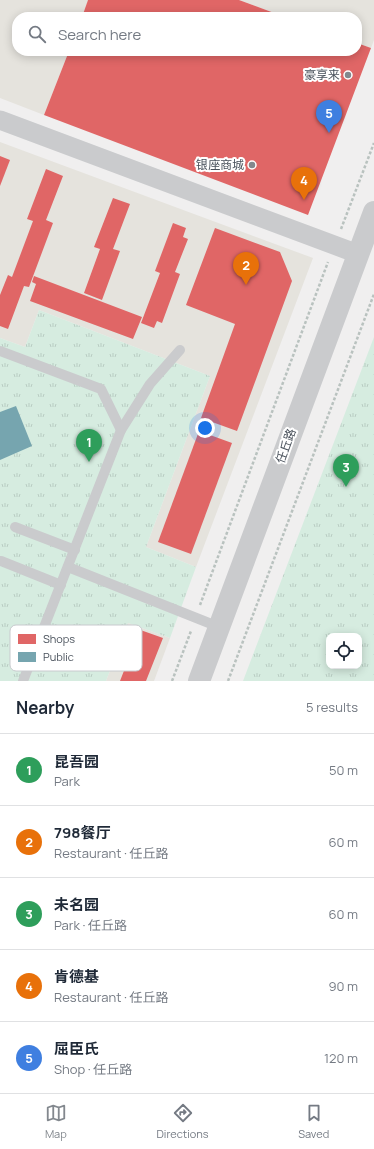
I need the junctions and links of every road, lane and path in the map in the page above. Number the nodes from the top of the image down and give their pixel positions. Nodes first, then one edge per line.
1 (0, 120) edge
2 (374, 143) edge
3 (374, 212) edge
4 (335, 245) junction
5 (358, 254) junction
6 (374, 294) edge
7 (180, 350) dead end
8 (0, 351) edge
9 (121, 430) junction
10 (15, 527) dead end
11 (75, 550) junction
12 (2, 561) dead end
13 (68, 567) junction
14 (61, 585) junction
15 (196, 617) junction
16 (45, 625) edge
17 (219, 627) junction
18 (27, 671) edge
19 (23, 681) edge
20 (172, 681) edge
21 (199, 681) edge
22 (228, 681) edge

1 - 4 street
2 - 4 path
3 - 5 street, 任丘路
4 - 5 street
4 - 15 path
5 - 17 street, 任丘路
6 - 22 path
7 - 9 lane
8 - 9 lane
9 - 11 lane
10 - 11 lane
11 - 13 lane
12 - 14 lane
13 - 14 lane
13 - 15 lane
14 - 16 lane
15 - 17 lane
15 - 20 path
17 - 21 street, 任丘路
18 - 19 lane

